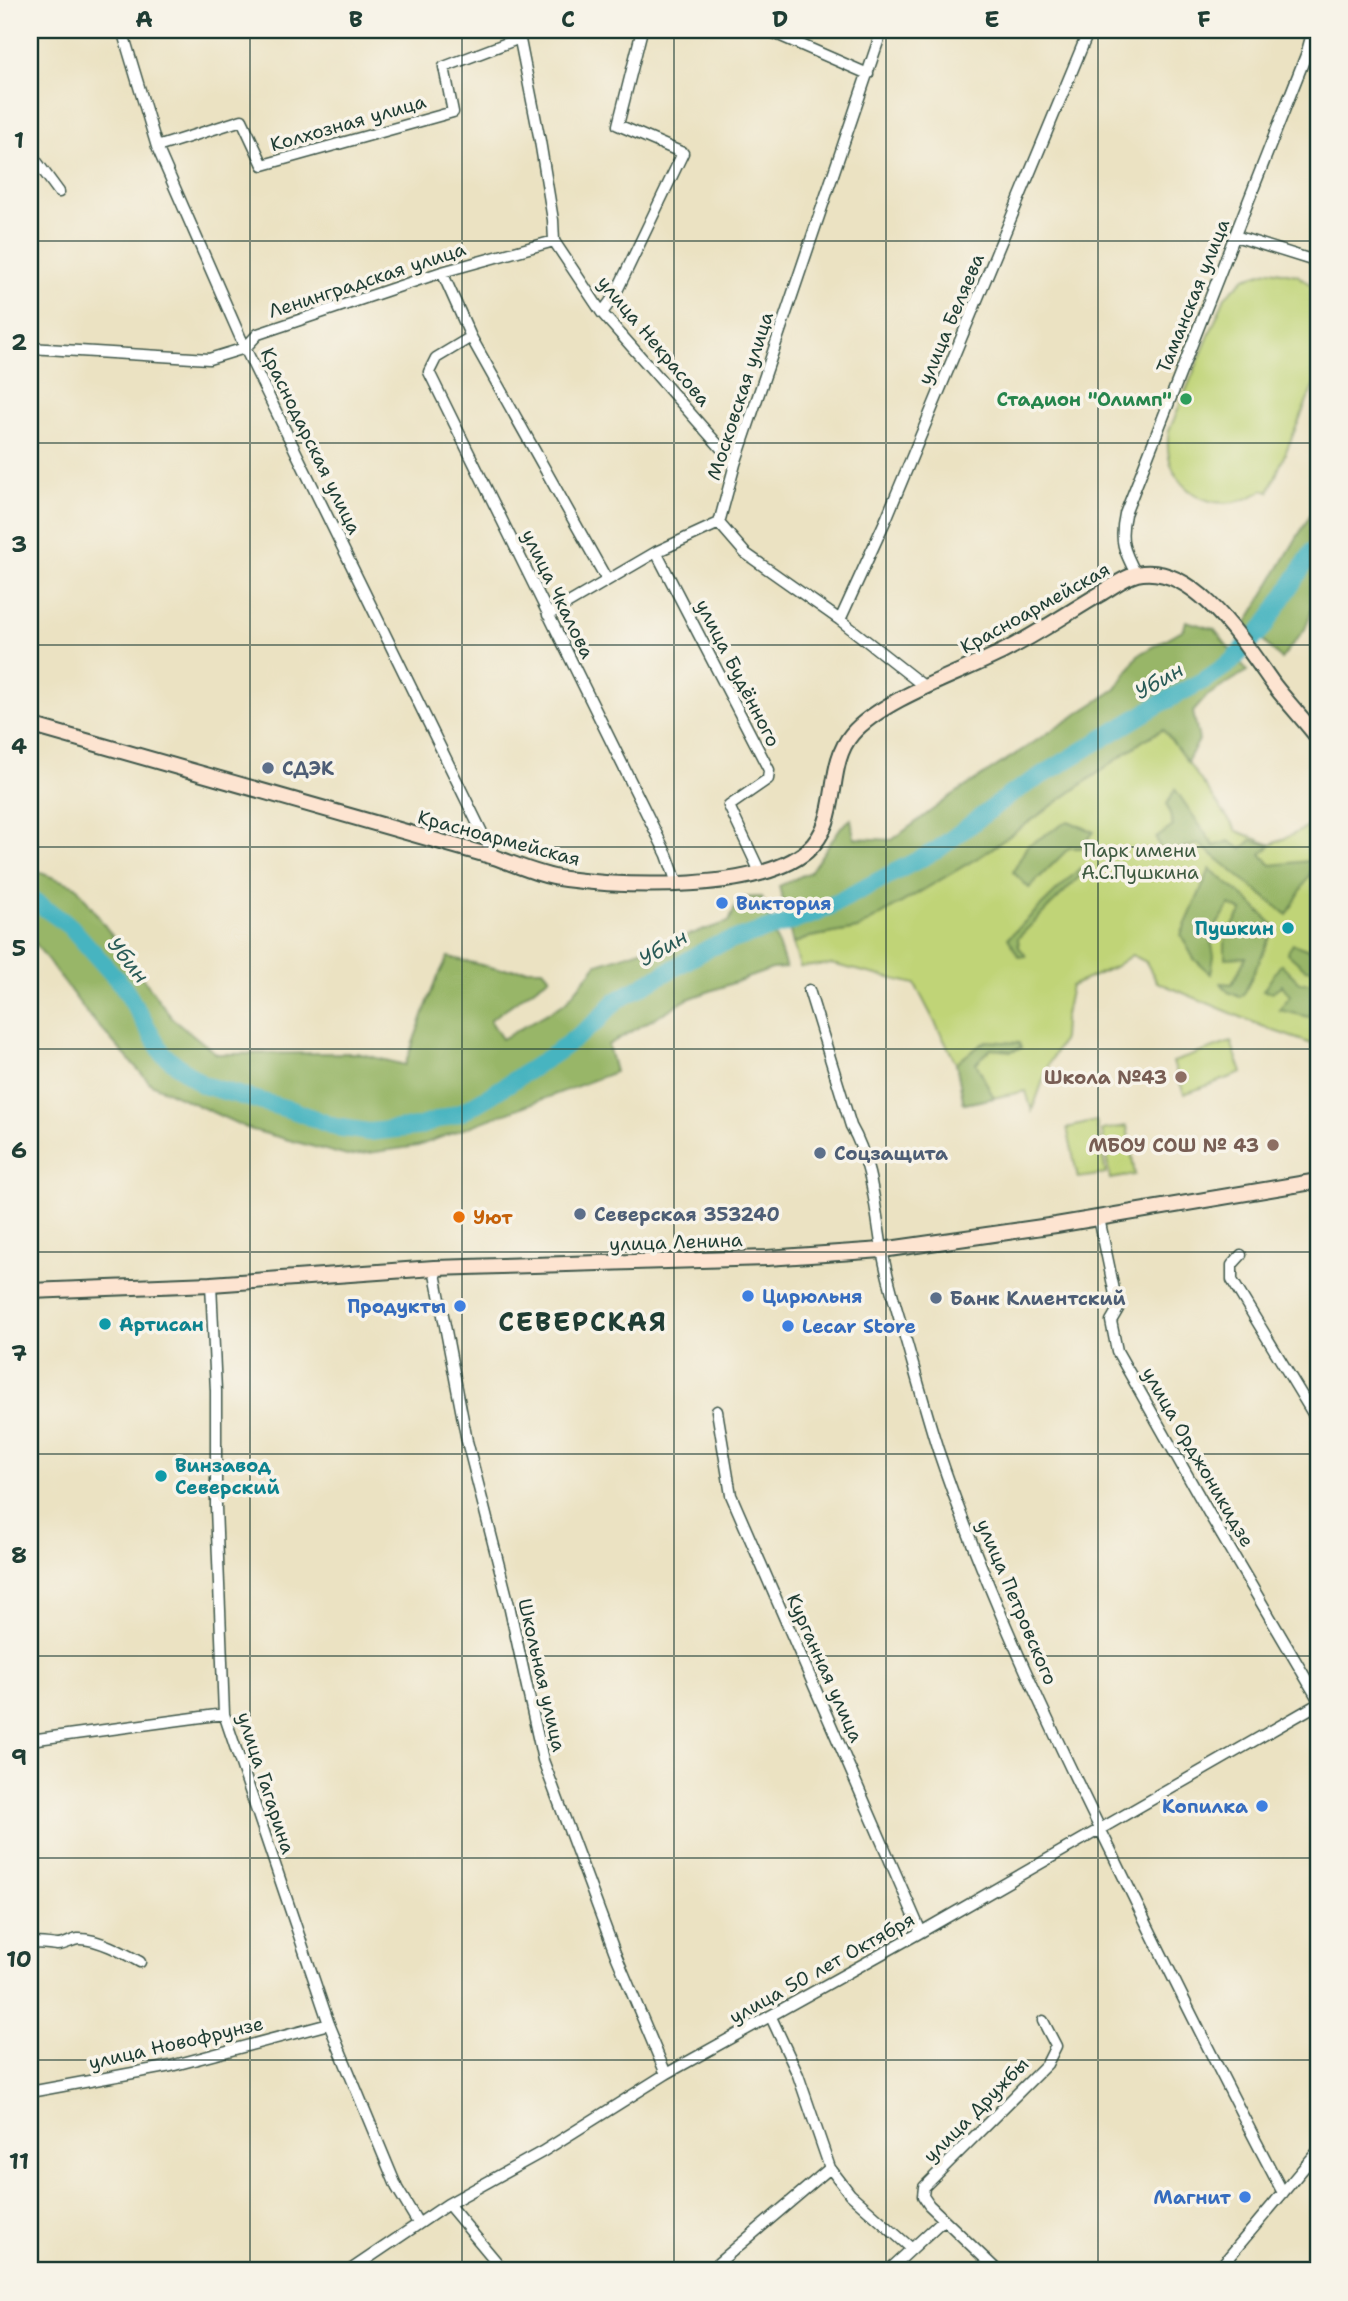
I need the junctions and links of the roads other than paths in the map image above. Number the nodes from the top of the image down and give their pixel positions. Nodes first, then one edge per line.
1 (122, 30) edge
2 (642, 30) edge
3 (767, 30) edge
4 (883, 30) edge
5 (1089, 30) edge
6 (1313, 30) edge
7 (519, 34) edge
8 (868, 74) junction
9 (157, 147) junction
10 (30, 158) edge
11 (59, 192) dead end
12 (1235, 236) junction
13 (554, 241) junction
14 (1318, 262) edge
15 (442, 272) junction
16 (602, 313) junction
17 (471, 337) junction
18 (30, 348) edge
19 (246, 348) junction
20 (735, 464) junction
21 (719, 523) junction
22 (656, 552) junction
23 (1136, 574) junction
24 (607, 580) junction
25 (548, 615) junction
26 (840, 620) junction
27 (925, 687) junction
28 (30, 725) edge
29 (1318, 738) edge
30 (494, 857) junction
31 (760, 872) junction
32 (677, 883) junction
33 (809, 990) dead end
34 (1318, 1181) edge
35 (1099, 1218) junction
36 (882, 1250) junction
37 (1241, 1255) dead end
38 (433, 1268) junction
39 (211, 1284) junction
40 (30, 1291) edge
41 (717, 1411) dead end
42 (1318, 1422) edge
43 (1318, 1699) edge
44 (1318, 1704) edge
45 (224, 1714) junction
46 (30, 1740) edge
47 (1100, 1830) junction
48 (922, 1933) junction
49 (30, 1944) edge
50 (140, 1962) dead end
51 (771, 2017) junction
52 (1043, 2021) dead end
53 (328, 2024) junction
54 (666, 2074) junction
55 (30, 2092) edge
56 (1318, 2151) edge
57 (830, 2168) junction
58 (1283, 2193) junction
59 (448, 2204) junction
60 (943, 2220) junction
61 (418, 2223) junction
62 (912, 2249) junction
63 (713, 2270) edge
64 (349, 2271) edge
65 (504, 2271) edge
66 (888, 2271) edge
67 (998, 2271) edge
68 (1217, 2271) edge

1 - 9 street, Краснодарская улица
2 - 16 street
3 - 8 street
4 - 8 street, Московская улица
5 - 26 street, улица Беляева
6 - 12 street, Таманская улица
7 - 9 street, Колхозная улица
7 - 13 street, улица Некрасова
8 - 20 street, Московская улица
9 - 19 street, Краснодарская улица
10 - 11 street
12 - 14 street
12 - 23 street, Таманская улица
13 - 15 street, Ленинградская улица
13 - 16 street, улица Некрасова
15 - 17 street
15 - 19 street, Ленинградская улица
16 - 20 street, улица Некрасова
17 - 24 street
17 - 25 street, улица Чкалова
18 - 19 street, Ленинградская улица
19 - 30 street, Краснодарская улица
20 - 21 street, Московская улица
21 - 22 street
21 - 26 street
22 - 24 street
22 - 31 street, улица Будённого
23 - 27 street, Красноармейская
23 - 29 street
24 - 25 street
25 - 32 street, улица Чкалова
26 - 27 street
27 - 31 street, Красноармейская
28 - 30 street, Красноармейская
30 - 32 street, Красноармейская
31 - 32 street, Красноармейская
33 - 36 street, улица Петровского
34 - 35 street, улица Ленина
35 - 36 street, улица Ленина
35 - 43 street, улица Орджоникидзе
36 - 38 street, улица Ленина
36 - 47 street, улица Петровского
37 - 42 street
38 - 39 street, улица Ленина
38 - 54 street, Школьная улица
39 - 40 street, улица Ленина
39 - 45 street, улица Гагарина
41 - 48 street, Курганная улица
44 - 47 street, улица 50 лет Октября
45 - 46 street
45 - 53 street, улица Гагарина
47 - 48 street, улица 50 лет Октября
47 - 58 street, улица Петровского
48 - 51 street, улица 50 лет Октября
49 - 50 street
51 - 54 street, улица 50 лет Октября
51 - 57 street
52 - 60 street, улица Дружбы
53 - 55 street, улица Новофрунзе
53 - 61 street, улица Гагарина
54 - 59 street, улица 50 лет Октября
56 - 58 street
57 - 62 street
57 - 63 street
58 - 68 street
59 - 61 street, улица 50 лет Октября
59 - 65 street
60 - 62 street
60 - 67 street, улица Дружбы
61 - 64 street, улица 50 лет Октября
62 - 66 street

